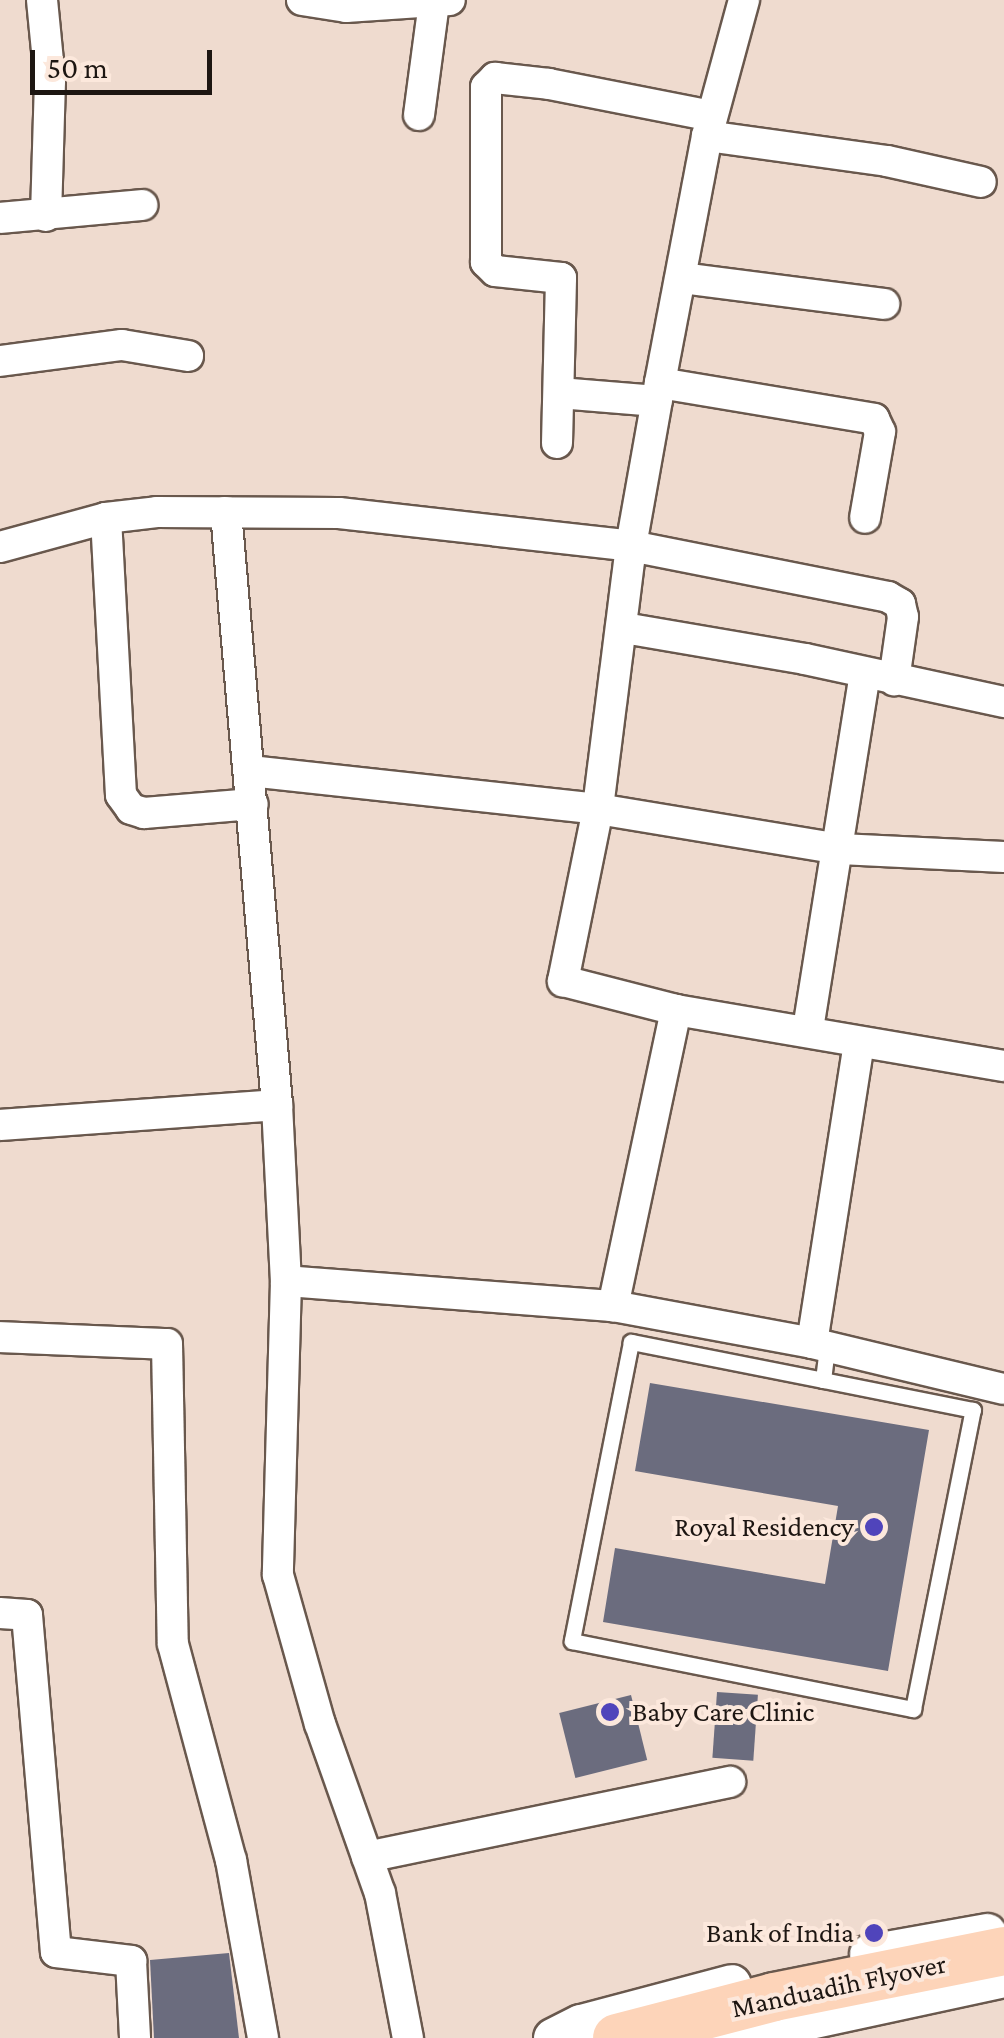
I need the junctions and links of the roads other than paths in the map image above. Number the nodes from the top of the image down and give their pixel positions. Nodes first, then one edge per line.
1 (42, 0) edge
2 (302, 0) edge
3 (744, 0) edge
4 (442, 1) edge
5 (420, 115) dead end
6 (710, 126) junction
7 (982, 182) dead end
8 (142, 205) dead end
9 (46, 216) junction
10 (0, 218) edge
11 (682, 278) junction
12 (884, 304) dead end
13 (188, 356) dead end
14 (0, 361) edge
15 (658, 392) junction
16 (559, 393) junction
17 (557, 443) dead end
18 (226, 512) junction
19 (106, 518) junction
20 (865, 518) dead end
21 (632, 546) junction
22 (0, 547) edge
23 (624, 628) junction
24 (880, 677) junction
25 (1004, 702) edge
26 (250, 771) junction
27 (253, 804) junction
28 (598, 808) junction
29 (840, 850) junction
30 (1004, 857) edge
31 (676, 1010) junction
32 (808, 1029) junction
33 (860, 1042) junction
34 (1004, 1066) edge
35 (277, 1105) junction
36 (0, 1125) edge
37 (286, 1282) junction
38 (613, 1306) junction
39 (0, 1338) edge
40 (820, 1345) junction
41 (823, 1380) junction
42 (1004, 1389) edge
43 (0, 1612) edge
44 (730, 1782) dead end
45 (367, 1857) junction
46 (1004, 1930) edge
47 (1004, 1952) edge
48 (1004, 1978) edge
49 (781, 2032) edge
50 (135, 2038) edge
51 (263, 2038) edge
52 (408, 2038) edge
53 (553, 2038) edge
54 (617, 2038) edge
55 (727, 2038) edge

1 - 9 street
2 - 4 street
3 - 6 street
4 - 5 street
6 - 7 street
6 - 11 street
6 - 16 street
8 - 9 street
9 - 10 street
11 - 12 street
11 - 15 street
13 - 14 street
15 - 16 street
15 - 20 street
15 - 21 street
16 - 17 street
18 - 19 street
18 - 21 street
18 - 26 street
19 - 22 street
19 - 27 street
21 - 23 street
21 - 24 street
23 - 24 street
23 - 28 street
24 - 25 street
24 - 29 street
26 - 27 street
26 - 28 street
27 - 35 street
28 - 29 street
28 - 31 street
29 - 30 street
29 - 32 street
31 - 32 street
31 - 38 street
32 - 33 street
33 - 34 street
33 - 40 street
35 - 36 street
35 - 37 street
37 - 38 street
37 - 45 street
38 - 40 street
39 - 51 street
40 - 41 lane
40 - 42 street
41 - 41 lane
43 - 50 street
44 - 45 street
45 - 52 street
46 - 53 street
47 - 54 main road, Manduadih Flyover
48 - 49 street
49 - 55 street

